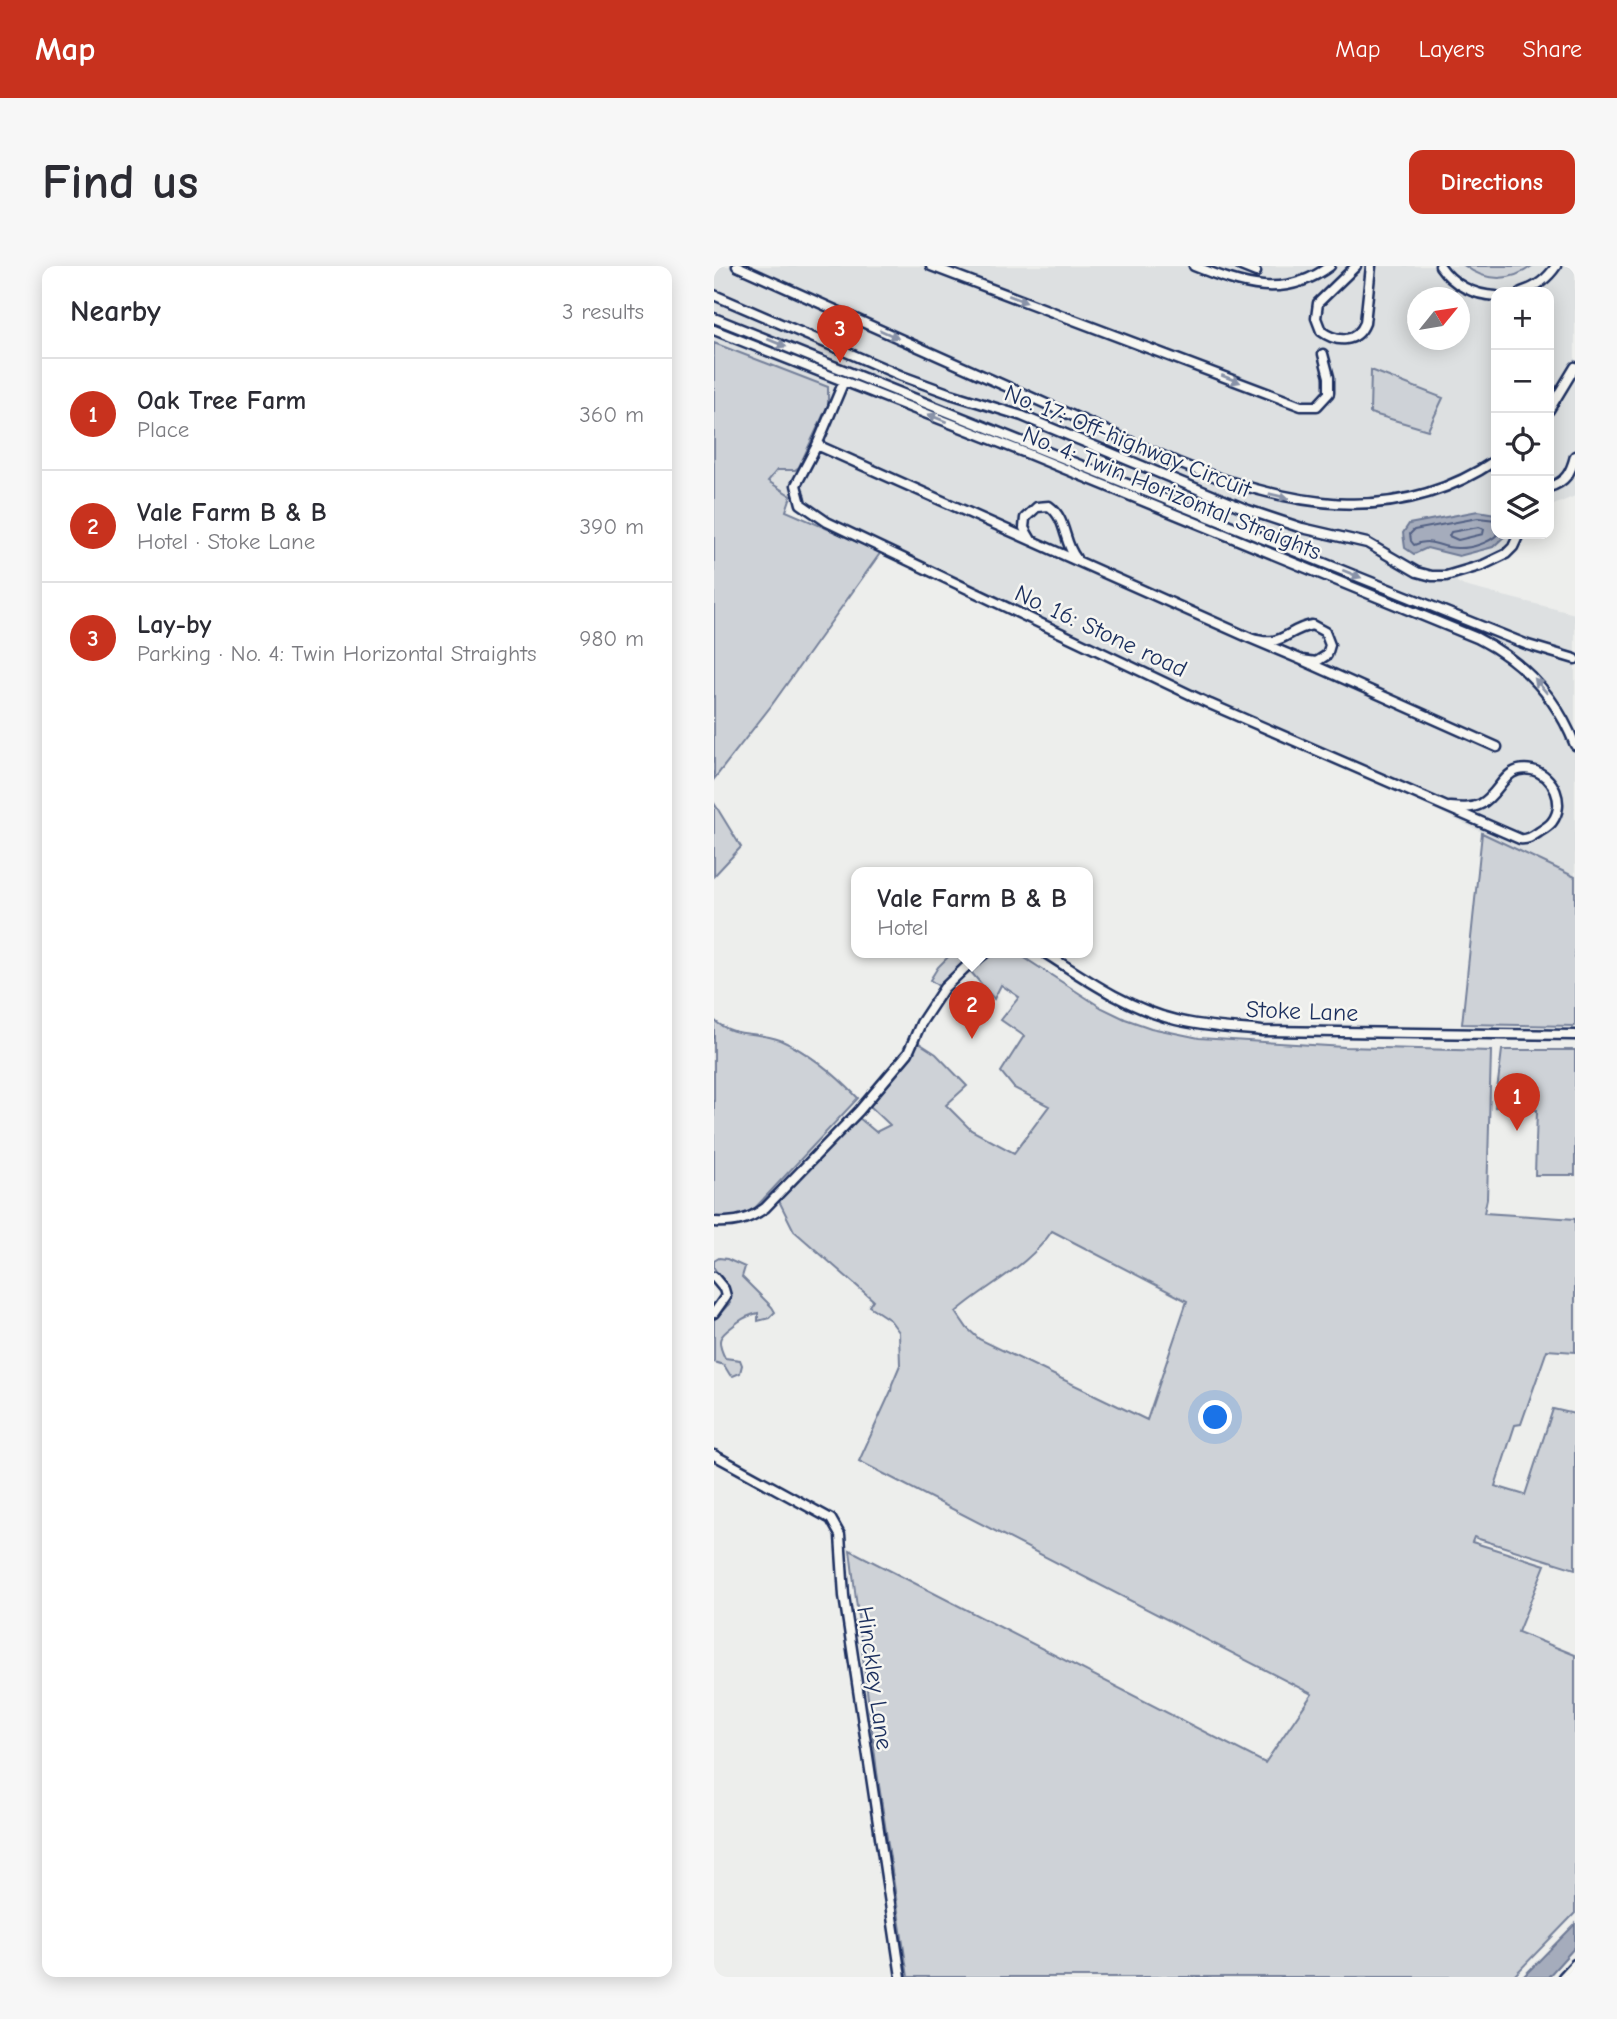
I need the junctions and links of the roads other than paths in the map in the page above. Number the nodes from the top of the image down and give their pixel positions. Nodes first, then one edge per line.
1 (737, 266) edge
2 (931, 266) edge
3 (1194, 266) edge
4 (1241, 266) edge
5 (1330, 266) edge
6 (1356, 266) edge
7 (1371, 266) edge
8 (1440, 266) edge
9 (1556, 266) edge
10 (1256, 272) dead end
11 (1534, 287) edge
12 (714, 295) edge
13 (1491, 296) edge
14 (714, 318) edge
15 (714, 330) edge
16 (1323, 354) dead end
17 (1575, 367) edge
18 (844, 381) junction
19 (1554, 402) edge
20 (817, 446) junction
21 (1575, 456) edge
22 (1491, 463) edge
23 (1554, 484) edge
24 (1517, 539) edge
25 (1031, 540) junction
26 (1097, 569) junction
27 (1250, 638) junction
28 (1575, 659) edge
29 (1302, 660) junction
30 (1575, 745) edge
31 (1497, 747) dead end
32 (1450, 807) junction
33 (978, 958) edge
34 (1053, 958) edge
35 (1575, 1035) edge
36 (714, 1222) edge
37 (714, 1277) edge
38 (714, 1313) edge
39 (714, 1454) edge
40 (1575, 1964) edge
41 (901, 1977) edge
42 (1563, 1977) edge

1 -> 22 street
2 -> 16 street
3 - 5 street
4 - 10 street
6 - 7 street
8 - 13 street
9 - 11 street
12 - 24 street, No. 17: Off-highway Circuit
14 -> 28 street, No. 4: Twin Horizontal Straights
15 - 18 street, No. 4: Twin Horizontal Straights
17 - 19 street
18 - 20 street
30 -> 18 street, No. 4: Twin Horizontal Straights
20 - 25 street
20 - 32 street, No. 16: Stone road
21 - 23 street
25 - 26 street
25 - 26 street
26 - 27 street
27 - 29 street
27 - 29 street
29 - 31 street
32 - 32 street, No. 16: Stone road
33 - 36 street
34 - 35 street, Stoke Lane
37 - 38 street
39 - 41 street, Hinckley Lane
40 - 42 street

